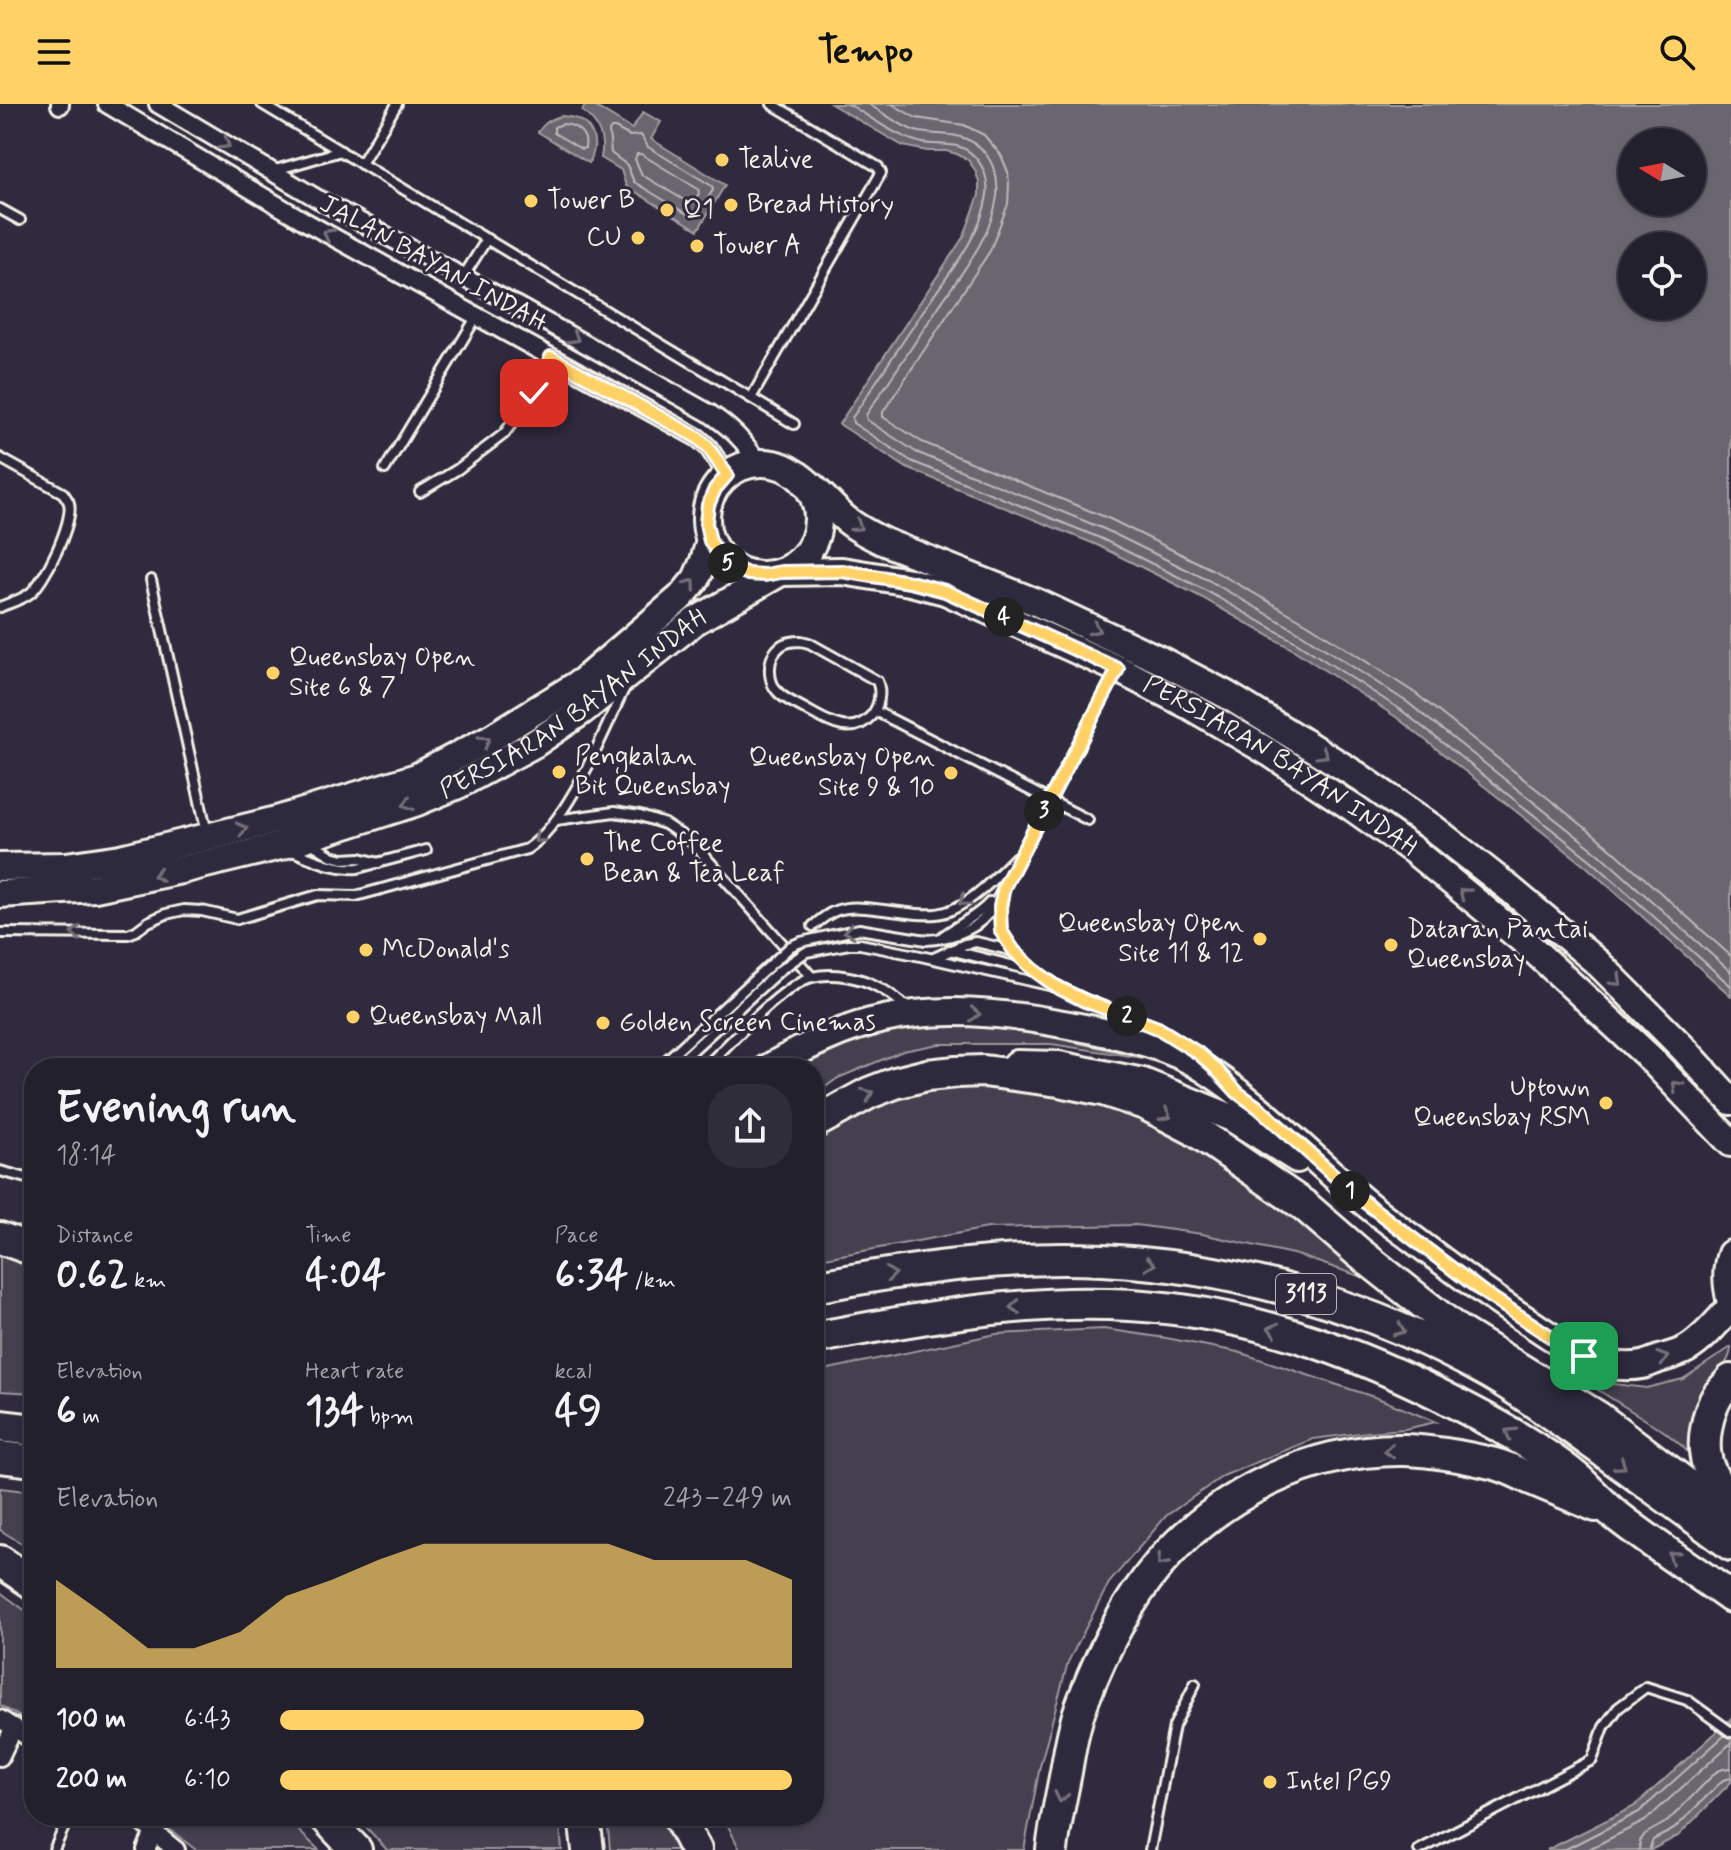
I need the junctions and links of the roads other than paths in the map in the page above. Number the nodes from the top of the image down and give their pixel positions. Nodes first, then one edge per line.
1 (107, 104) edge
2 (158, 104) edge
3 (262, 104) edge
4 (397, 104) edge
5 (772, 104) edge
6 (341, 151) junction
7 (361, 164) junction
8 (272, 172) junction
9 (0, 209) edge
10 (20, 220) dead end
11 (487, 239) junction
12 (463, 277) junction
13 (477, 316) junction
14 (551, 357) junction
15 (751, 398) junction
16 (794, 424) dead end
17 (0, 458) edge
18 (758, 463) junction
19 (385, 469) dead end
20 (727, 475) junction
21 (798, 475) junction
22 (420, 492) dead end
23 (710, 541) junction
24 (781, 572) junction
25 (151, 580) dead end
26 (0, 607) edge
27 (1118, 669) junction
28 (632, 673) junction
29 (875, 711) junction
30 (1049, 800) junction
31 (556, 820) junction
32 (1088, 820) dead end
33 (208, 837) junction
34 (291, 842) junction
35 (426, 850) dead end
36 (1023, 851) junction
37 (379, 863) junction
38 (0, 867) edge
39 (1004, 887) junction
40 (0, 894) edge
41 (813, 926) dead end
42 (0, 933) edge
43 (950, 950) junction
44 (1014, 951) junction
45 (933, 959) junction
46 (1034, 970) junction
47 (812, 977) junction
48 (1057, 987) junction
49 (917, 1015) junction
50 (669, 1058) edge
51 (684, 1058) edge
52 (714, 1058) edge
53 (786, 1058) edge
54 (927, 1075) junction
55 (1238, 1093) junction
56 (1731, 1101) edge
57 (824, 1118) edge
58 (1731, 1143) edge
59 (0, 1171) edge
60 (24, 1177) edge
61 (1358, 1197) junction
62 (0, 1238) edge
63 (24, 1246) edge
64 (1731, 1254) edge
65 (824, 1285) edge
66 (1731, 1305) edge
67 (824, 1336) edge
68 (1731, 1380) edge
69 (0, 1426) edge
70 (24, 1429) edge
71 (0, 1457) edge
72 (24, 1460) edge
73 (1731, 1503) edge
74 (1615, 1515) junction
75 (1731, 1518) edge
76 (1731, 1545) edge
77 (0, 1561) edge
78 (24, 1577) edge
79 (1731, 1597) edge
80 (1195, 1684) dead end
81 (7, 1723) edge
82 (1731, 1732) edge
83 (24, 1734) edge
84 (0, 1757) edge
85 (65, 1826) edge
86 (146, 1826) edge
87 (333, 1826) edge
88 (585, 1826) edge
89 (683, 1826) edge
90 (154, 1832) junction
91 (54, 1850) edge
92 (146, 1850) edge
93 (176, 1850) edge
94 (356, 1850) edge
95 (588, 1850) edge
96 (696, 1850) edge
97 (1052, 1850) edge
98 (1150, 1850) edge
99 (1419, 1850) edge

13 -> 1 street, JALAN BAYAN INDAH
2 -> 8 street, JALAN BAYAN INDAH
3 - 6 lane
4 - 7 lane
5 - 15 lane
6 - 7 lane
6 - 8 lane
7 - 11 lane
8 - 12 street, JALAN BAYAN INDAH
9 - 10 lane
11 - 12 lane
11 - 15 lane
12 -> 18 street, JALAN BAYAN INDAH
13 - 14 street, JALAN BAYAN INDAH
13 - 19 lane
14 - 20 street, JALAN BAYAN INDAH
14 - 22 lane
15 - 16 lane
17 - 26 lane
18 - 20 main road
18 - 21 main road
20 - 23 main road
21 - 24 main road
21 -> 56 main road, PERSIARAN BAYAN INDAH
23 - 24 main road
33 -> 23 main road, PERSIARAN BAYAN INDAH
24 - 27 main road, PERSIARAN BAYAN INDAH
24 - 28 main road, PERSIARAN BAYAN INDAH
25 - 33 lane
27 - 30 lane
58 -> 27 main road, PERSIARAN BAYAN INDAH
28 - 31 lane
28 -> 34 main road, PERSIARAN BAYAN INDAH
29 - 29 lane
29 - 30 lane
30 - 32 lane
30 - 36 lane
31 -> 42 lane
31 - 47 lane
33 - 38 main road, PERSIARAN BAYAN INDAH
34 - 37 lane
34 - 37 lane
34 -> 40 main road, PERSIARAN BAYAN INDAH
35 - 37 lane
36 - 39 lane
36 -> 41 lane
39 - 44 lane
39 -> 50 lane, bridge
43 - 44 lane
43 - 45 lane
43 - 46 lane
44 - 46 lane
45 - 48 lane
45 - 51 lane, bridge
46 - 48 lane
47 - 49 lane
47 - 52 lane
48 - 55 lane
49 - 53 main road
49 -> 55 main road
57 -> 54 highway
54 - 61 main road
54 -> 75 highway
55 - 61 main road
59 - 60 lane
61 -> 66 main road
62 - 63 highway
64 - 66 main road
65 -> 76 highway, 3113
74 -> 67 highway, 3113
68 - 73 highway
69 - 70 highway
71 - 72 highway
79 -> 74 highway, 3113
74 -> 97 highway
77 - 78 highway
80 - 98 lane
81 - 83 street
81 - 84 street
82 - 99 lane
85 - 91 lane
86 - 90 street
87 - 94 highway
88 - 95 highway
89 - 96 highway
90 - 92 street
90 - 93 street

